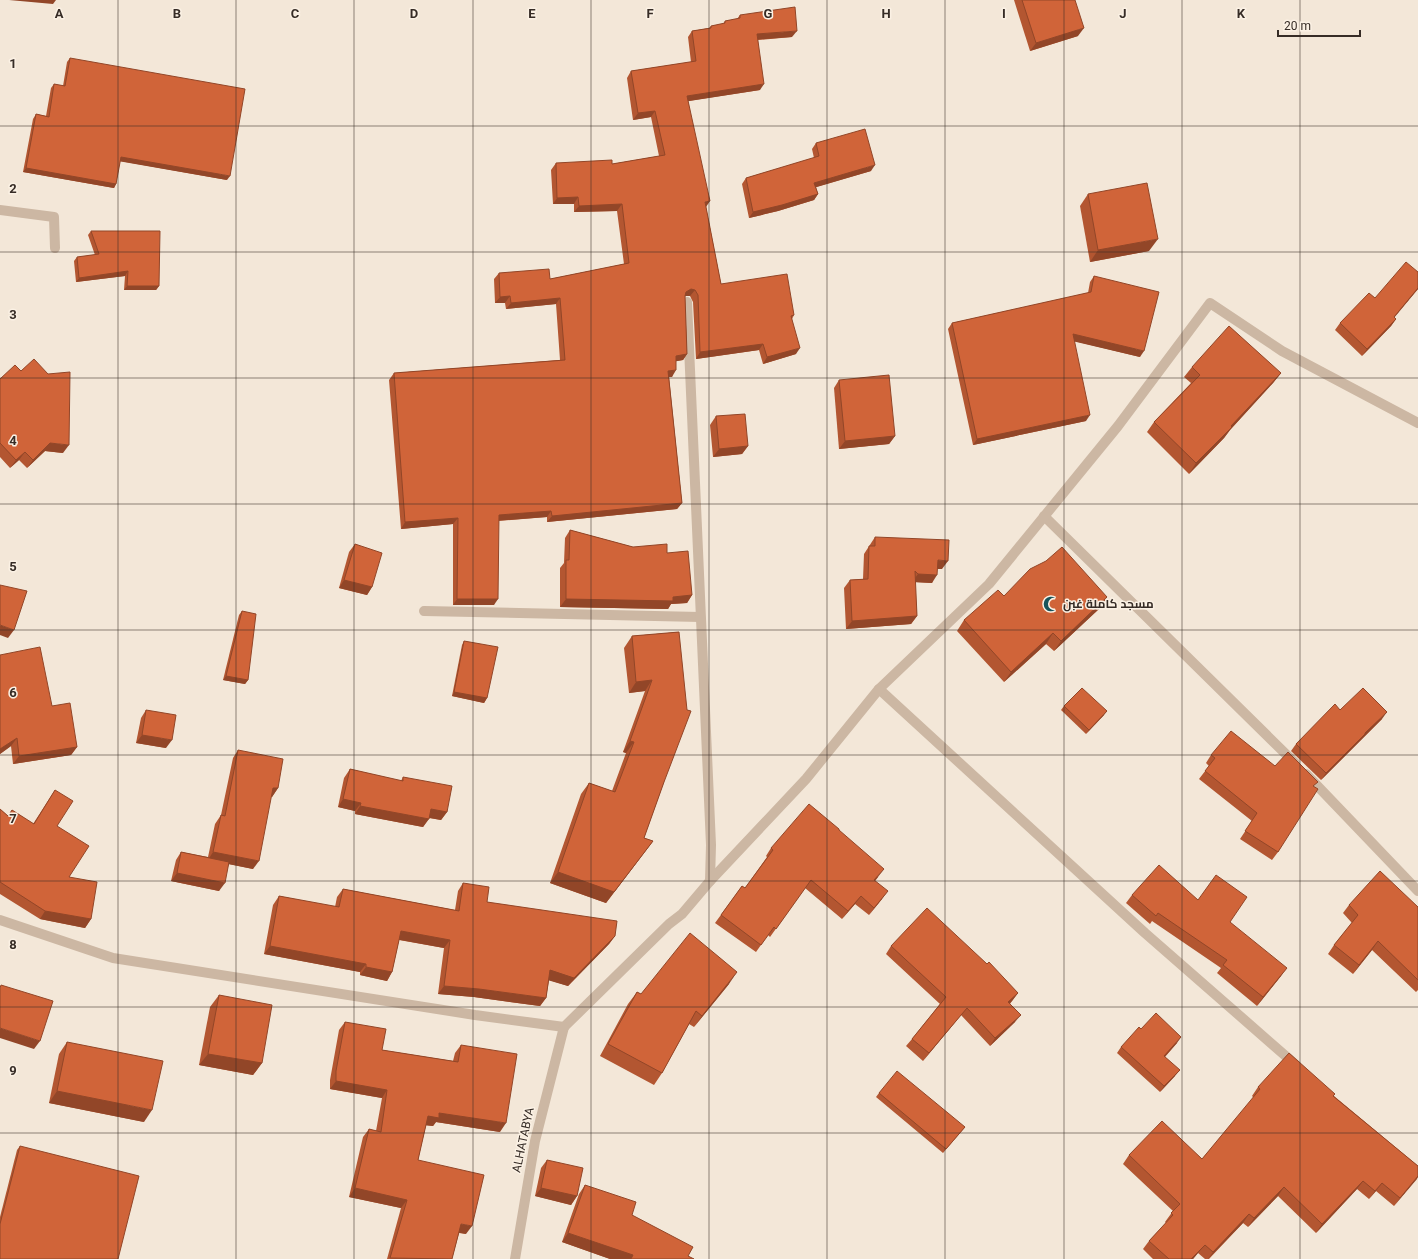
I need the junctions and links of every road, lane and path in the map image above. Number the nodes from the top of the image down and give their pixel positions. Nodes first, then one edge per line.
1 (0, 210) edge
2 (55, 248) dead end
3 (687, 302) edge
4 (1418, 423) edge
5 (1044, 516) junction
6 (424, 612) dead end
7 (700, 617) junction
8 (879, 689) junction
9 (710, 881) junction
10 (1418, 891) edge
11 (0, 920) edge
12 (564, 1027) junction
13 (1305, 1073) edge
14 (515, 1259) edge

1 - 2 street
3 - 7 street
4 - 5 street
5 - 8 street
5 - 10 street
6 - 7 street
7 - 9 street
8 - 9 street
8 - 13 street
9 - 12 street
11 - 12 street
12 - 14 street, ALHATABYA

